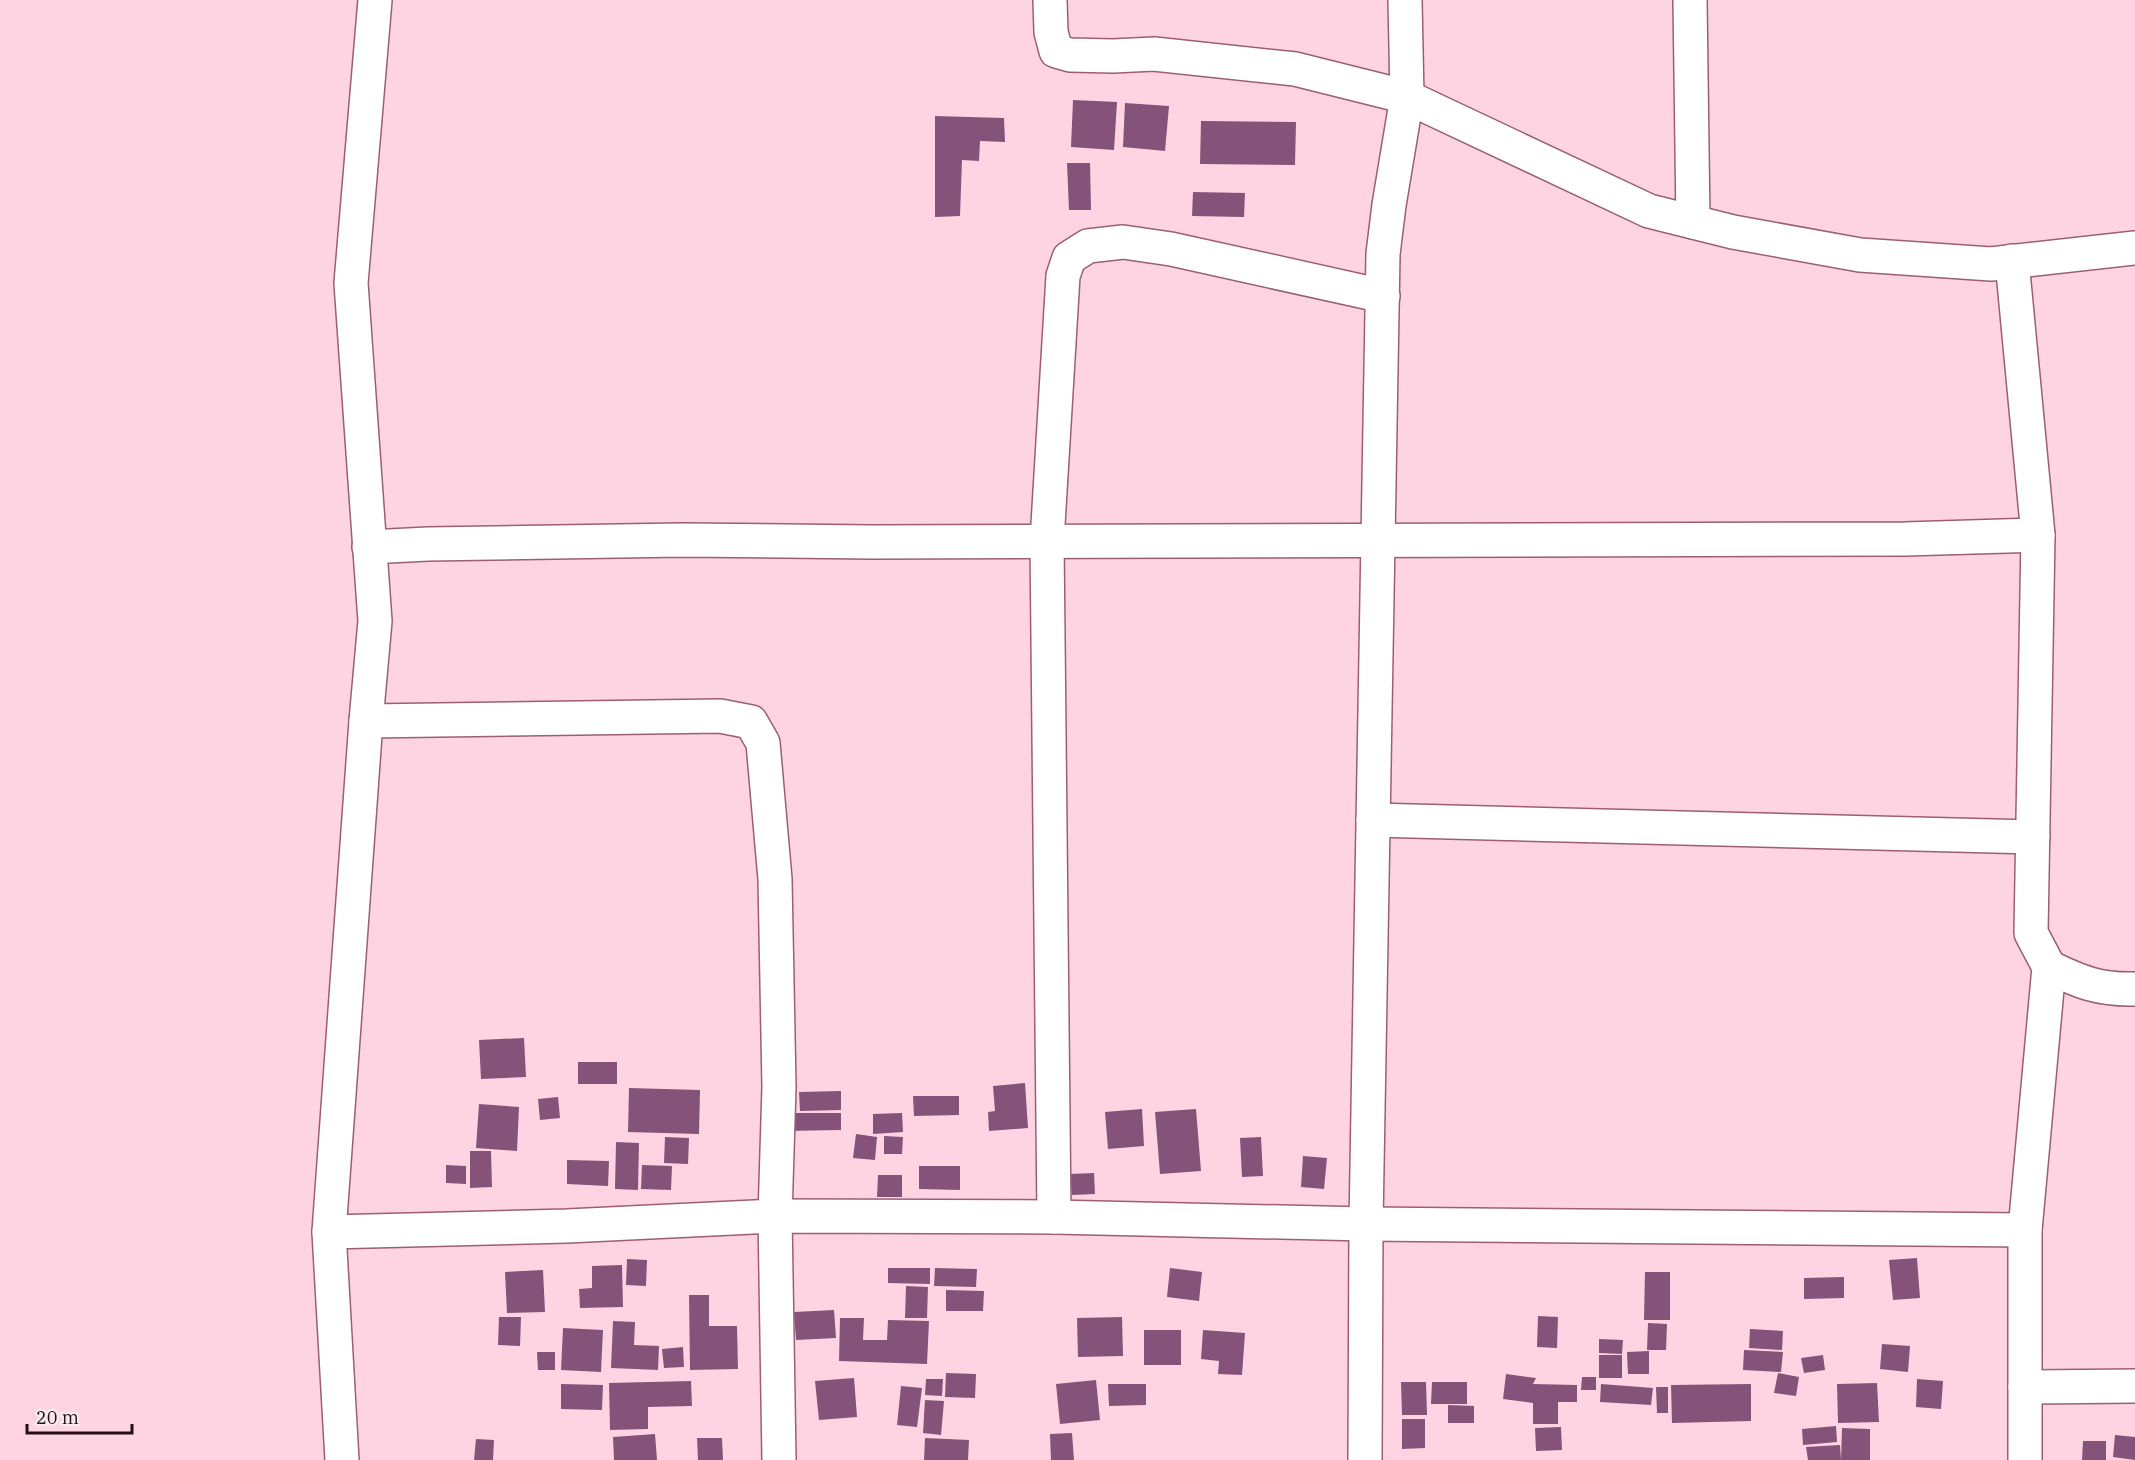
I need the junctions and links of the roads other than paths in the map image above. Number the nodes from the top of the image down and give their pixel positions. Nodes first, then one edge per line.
1 (375, 0) edge
2 (1050, 0) edge
3 (1405, 0) edge
4 (1690, 0) edge
5 (1407, 97) junction
6 (1693, 222) junction
7 (2135, 248) edge
8 (2012, 261) junction
9 (1383, 296) junction
10 (2038, 535) junction
11 (1378, 539) junction
12 (1047, 541) junction
13 (369, 547) junction
14 (366, 721) junction
15 (1373, 820) junction
16 (2033, 837) junction
17 (2049, 968) junction
18 (2135, 989) edge
19 (775, 1216) junction
20 (1054, 1217) junction
21 (1366, 1224) junction
22 (2025, 1230) junction
23 (329, 1232) junction
24 (2135, 1386) edge
25 (2025, 1387) junction
26 (342, 1460) edge
27 (779, 1460) edge
28 (1365, 1460) edge
29 (2025, 1460) edge

1 - 13 street
2 - 5 street
3 - 5 street
4 - 6 street
5 - 6 street
5 - 9 street
6 - 8 street
7 - 8 street
8 - 10 street
9 - 11 street
9 - 12 street
10 - 11 street
10 - 16 street
11 - 12 street
11 - 15 street
12 - 13 street
12 - 20 street
13 - 14 street
14 - 19 street
14 - 23 street
15 - 16 street
15 - 21 street
16 - 17 street
17 - 18 street
17 - 22 street
19 - 20 street
19 - 23 street
19 - 27 street
20 - 21 street
21 - 22 street
21 - 28 street
22 - 25 street
23 - 26 street
24 - 25 street
25 - 29 street

